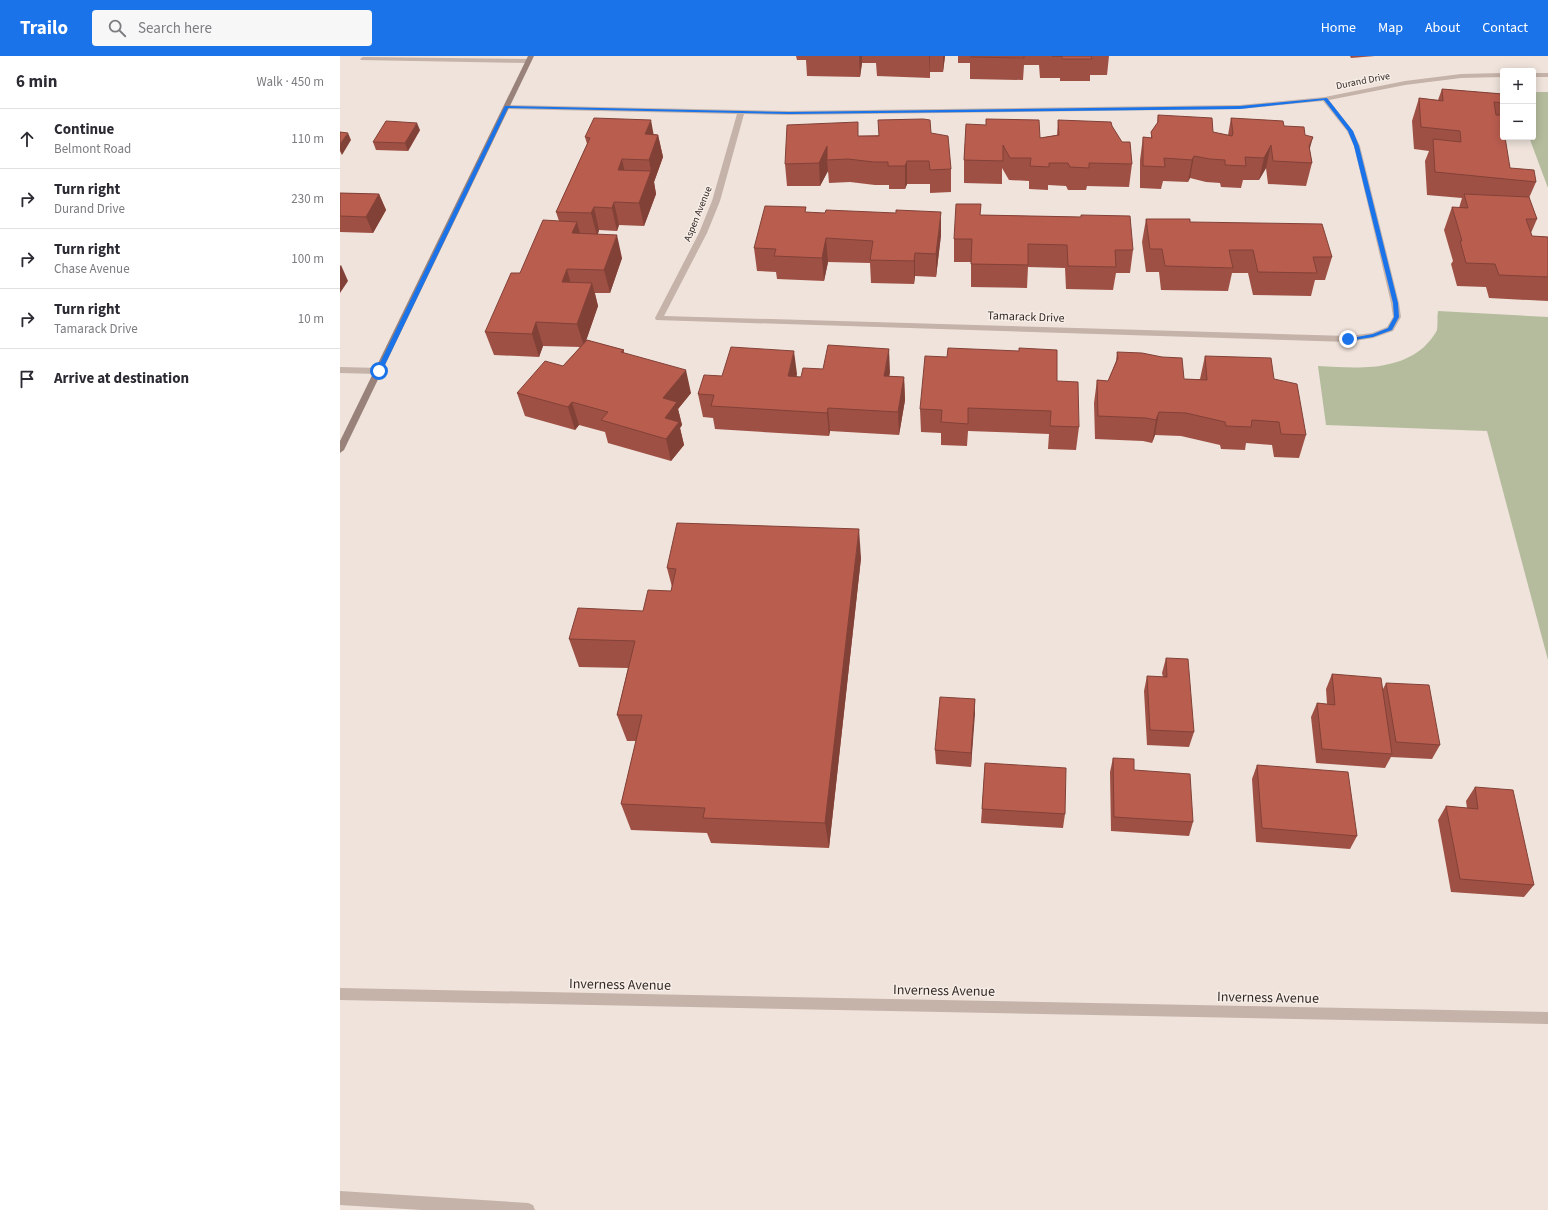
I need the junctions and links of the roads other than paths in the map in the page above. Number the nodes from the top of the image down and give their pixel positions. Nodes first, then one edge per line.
1 (362, 59) dead end
2 (530, 59) edge
3 (1500, 75) edge
4 (1536, 75) edge
5 (1548, 75) edge
6 (1325, 99) junction
7 (507, 107) junction
8 (741, 112) junction
9 (659, 318) joint
10 (340, 370) edge
11 (379, 371) junction
12 (340, 450) edge
13 (340, 994) edge
14 (1548, 1018) edge
15 (340, 1198) edge
16 (528, 1210) edge

1 - 2 street
2 - 7 main road
3 - 6 street, Durand Drive
4 - 5 street
6 - 8 street, Durand Drive
6 - 9 street, Tamarack Drive
7 - 8 street, Durand Drive
7 - 11 main road
8 - 9 street, Aspen Avenue
10 - 11 street
11 - 12 main road
13 - 14 street, Inverness Avenue
15 - 16 street

